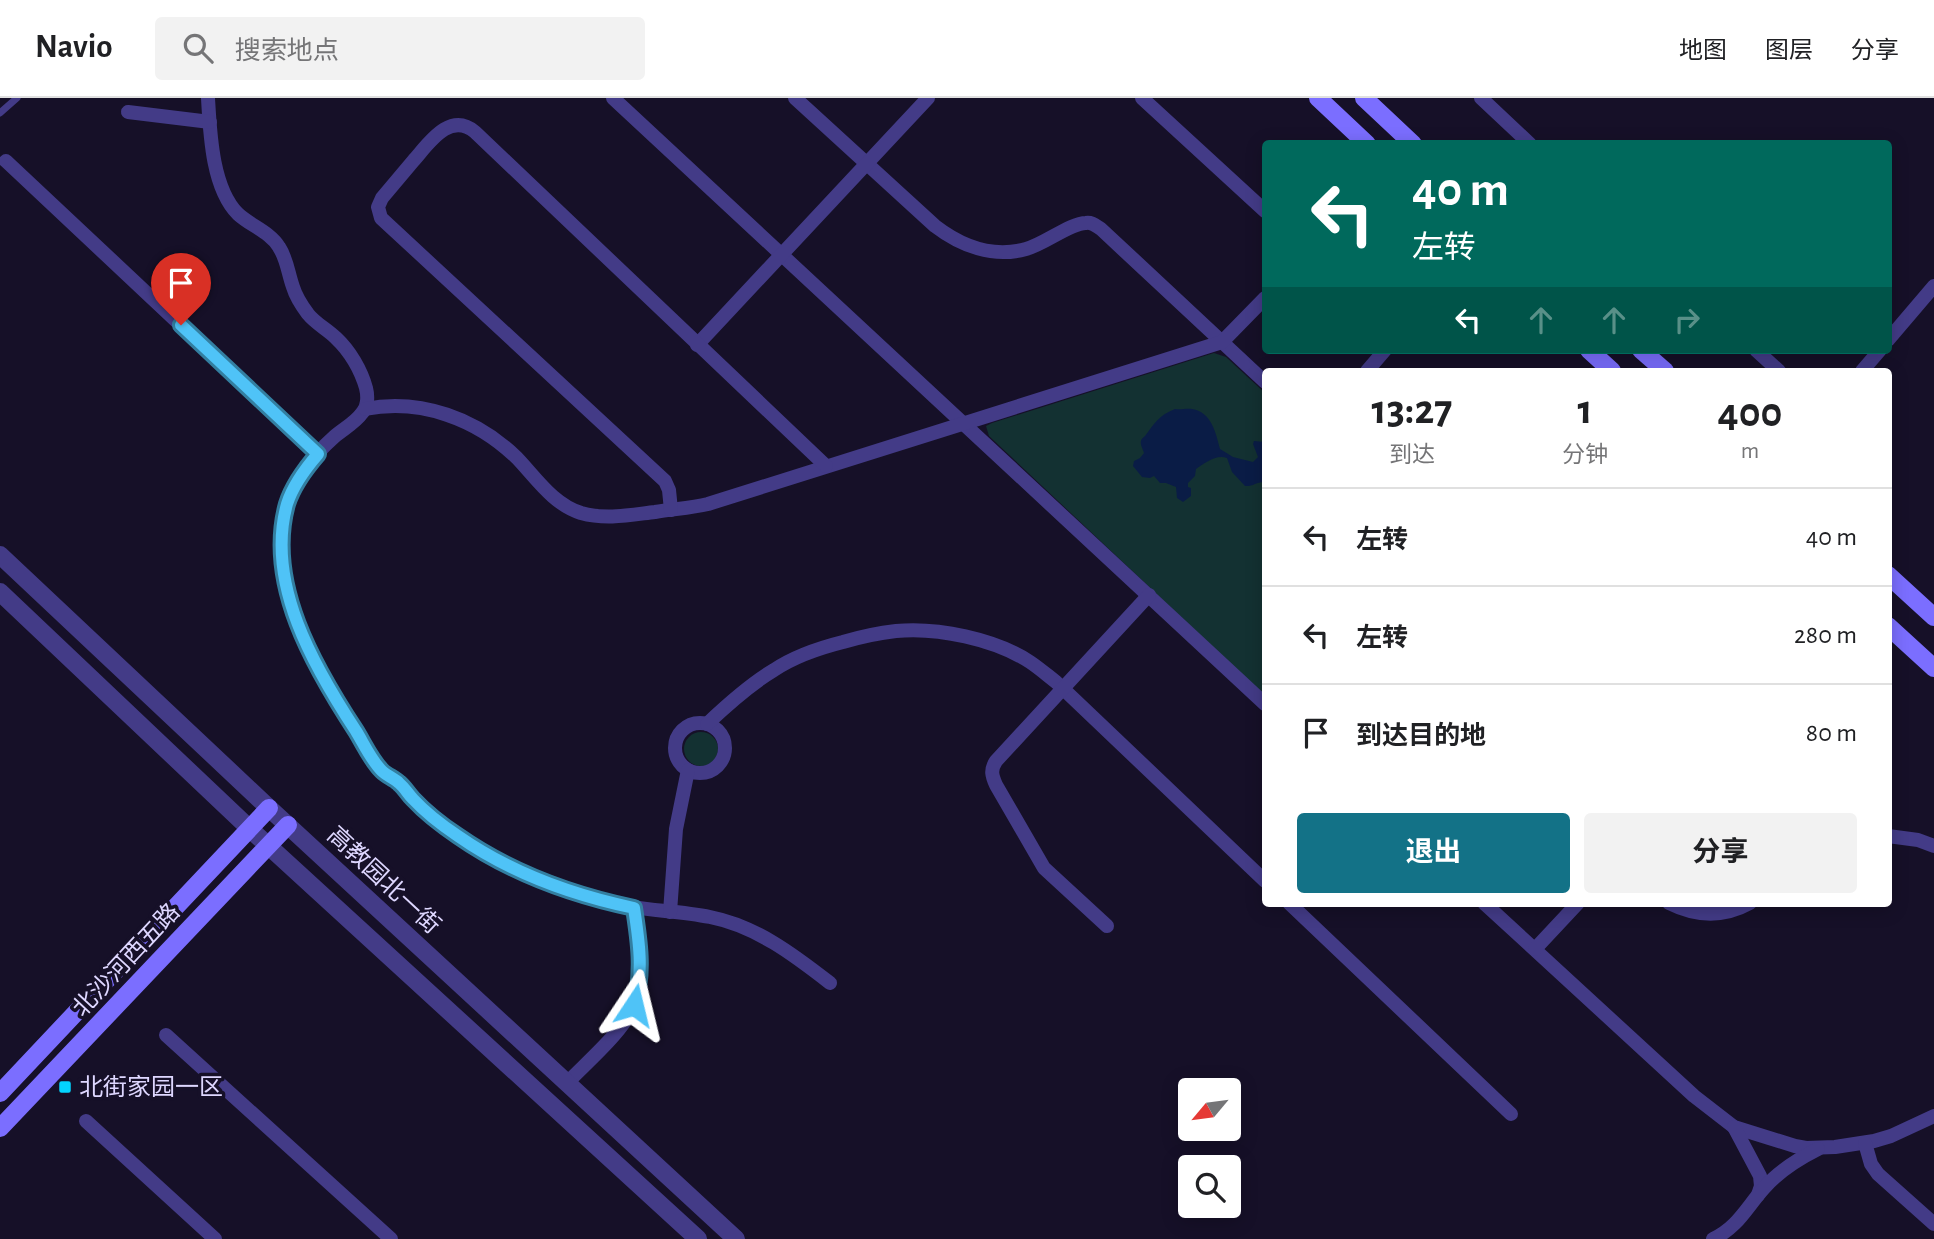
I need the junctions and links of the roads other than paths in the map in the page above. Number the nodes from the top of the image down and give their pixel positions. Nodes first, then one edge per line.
1 (18, 98) edge
2 (208, 98) edge
3 (612, 98) edge
4 (795, 98) edge
5 (928, 98) edge
6 (1142, 98) edge
7 (1318, 98) edge
8 (1364, 98) edge
9 (1481, 98) edge
10 (128, 112) dead end
11 (0, 113) edge
12 (210, 122) junction
13 (1363, 140) edge
14 (1409, 140) edge
15 (1527, 140) edge
16 (6, 161) dead end
17 (867, 164) junction
18 (1262, 208) edge
19 (782, 254) junction
20 (1934, 286) edge
21 (1262, 301) edge
22 (1892, 335) edge
23 (1222, 342) junction
24 (697, 345) junction
25 (1382, 354) edge
26 (1394, 354) edge
27 (1593, 354) edge
28 (1646, 354) edge
29 (1760, 354) edge
30 (1877, 354) edge
31 (1370, 368) edge
32 (1382, 368) edge
33 (1609, 368) edge
34 (1662, 368) edge
35 (1776, 368) edge
36 (1865, 368) edge
37 (1262, 379) edge
38 (365, 409) junction
39 (962, 424) junction
40 (318, 454) junction
41 (826, 467) junction
42 (671, 510) junction
43 (0, 555) edge
44 (1892, 579) edge
45 (0, 593) edge
46 (1149, 596) junction
47 (1934, 617) edge
48 (1892, 630) edge
49 (1934, 668) edge
50 (1063, 688) junction
51 (1262, 701) edge
52 (707, 724) junction
53 (688, 771) junction
54 (269, 808) junction
55 (288, 825) junction
56 (250, 829) junction
57 (1892, 837) edge
58 (268, 845) junction
59 (1934, 846) edge
60 (1262, 878) edge
61 (1293, 907) edge
62 (1488, 907) edge
63 (1574, 907) edge
64 (1676, 907) edge
65 (1741, 907) edge
66 (634, 908) junction
67 (670, 912) junction
68 (1107, 926) dead end
69 (1535, 949) junction
70 (830, 983) dead end
71 (166, 1035) dead end
72 (567, 1083) junction
73 (0, 1093) edge
74 (1511, 1114) dead end
75 (1934, 1116) edge
76 (86, 1121) dead end
77 (1734, 1127) junction
78 (0, 1128) edge
79 (1865, 1143) junction
80 (1819, 1148) junction
81 (1758, 1195) junction
82 (1934, 1224) edge
83 (1733, 1235) edge
84 (215, 1239) edge
85 (391, 1239) edge
86 (698, 1239) edge
87 (736, 1239) edge
88 (1713, 1239) edge

1 - 11 lane
2 - 12 street
3 - 19 street
4 - 17 street
5 - 17 street
6 - 18 street
7 - 13 main road
8 - 14 main road
9 - 15 street
10 - 12 street
12 - 38 street
16 - 40 street
17 - 19 street
17 - 23 street
19 - 24 street
19 - 39 street
20 - 22 street
21 - 23 street
23 - 37 street
23 - 39 street
24 - 41 street
24 - 42 street
25 - 31 street
26 - 32 street
27 - 33 main road
28 - 34 main road
29 - 35 street
30 - 36 street
38 - 40 street
38 - 42 street
39 - 41 street
39 - 46 street
40 - 66 street
41 - 42 street
43 - 54 street, 高教园北一街
44 - 47 main road
45 - 56 street
46 - 50 street
46 - 51 street
48 - 49 main road
50 - 52 street
50 - 60 street
50 - 68 street
52 - 53 street
52 - 53 street
53 - 67 street
54 - 55 street, 高教园北一街
54 - 56 main road, 北沙河西五路
55 - 58 main road, 北沙河西五路
55 - 72 street, 高教园北一街
56 - 58 street
56 - 73 main road, 北沙河西五路
57 - 59 street
58 - 78 main road, 北沙河西五路
58 - 86 street
61 - 74 street
62 - 69 street
63 - 69 street
64 - 65 street
66 - 67 street
66 - 72 street
67 - 70 street
69 - 77 street
71 - 85 street
72 - 87 street, 高教园北一街
75 - 79 street
76 - 84 street
77 - 80 street
77 - 81 street
79 - 80 street
79 - 82 street
80 - 81 street
81 - 83 street
83 - 88 street

